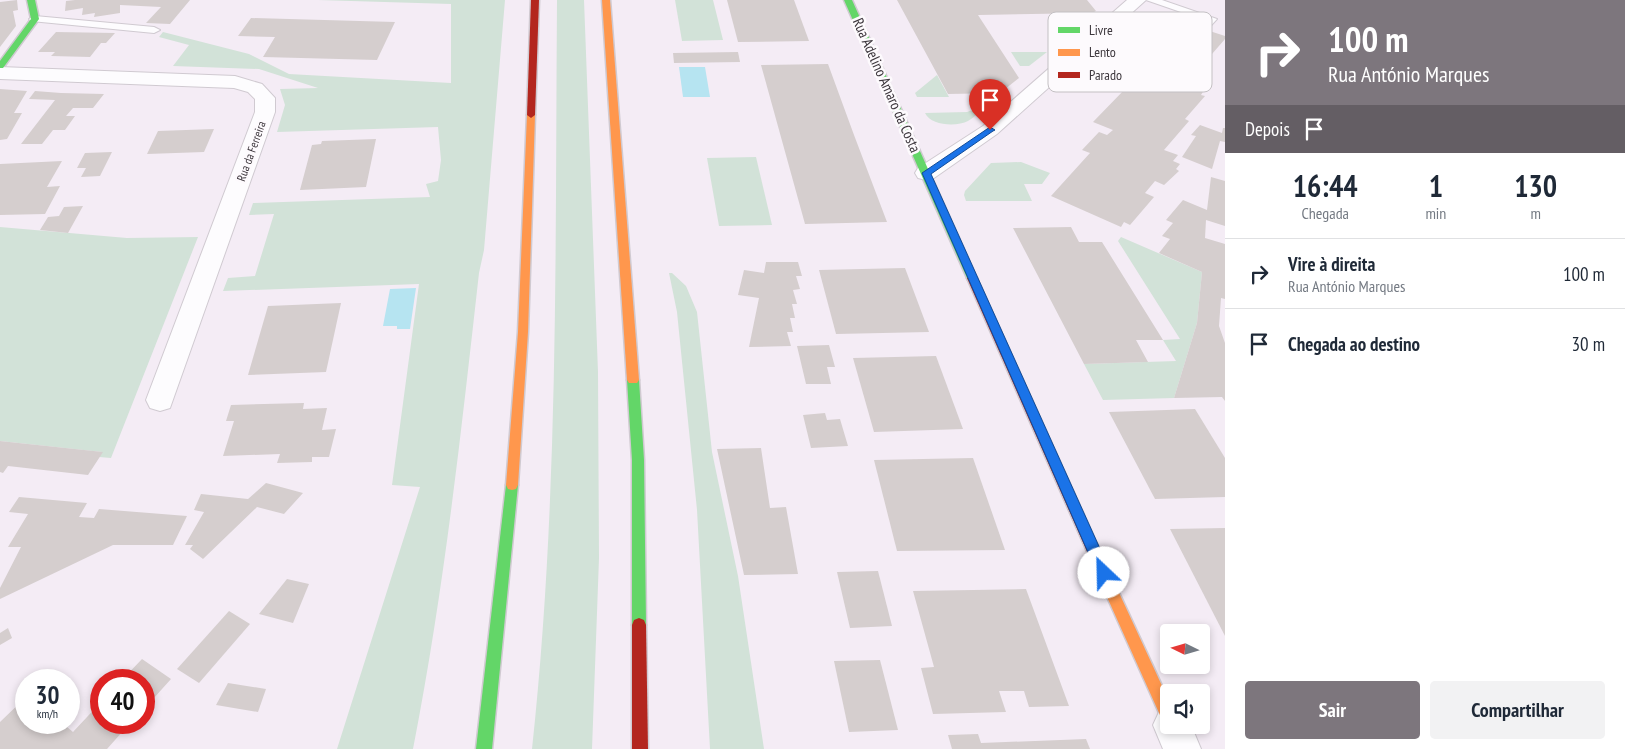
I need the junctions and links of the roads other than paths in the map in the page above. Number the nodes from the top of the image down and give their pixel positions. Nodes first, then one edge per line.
1 (31, 0) edge
2 (535, 0) edge
3 (606, 0) edge
4 (848, 0) edge
5 (1137, 0) edge
6 (1151, 0) edge
7 (1123, 12) edge
8 (1189, 12) edge
9 (36, 19) junction
10 (154, 30) dead end
11 (0, 66) edge
12 (0, 73) edge
13 (1048, 79) edge
14 (926, 173) junction
15 (160, 400) dead end
16 (1160, 699) edge
17 (1176, 734) edge
18 (484, 749) edge
19 (640, 749) edge
20 (1182, 749) edge

1 - 9 main road
2 - 18 main road
3 - 19 main road
4 - 14 main road, Rua Adelino Amaro da Costa
5 - 7 street
6 - 8 lane
9 - 10 lane
9 - 11 main road
12 - 15 street, Rua da Ferreira
13 - 14 street
14 - 16 main road, Rua Adelino Amaro da Costa
17 - 20 street

